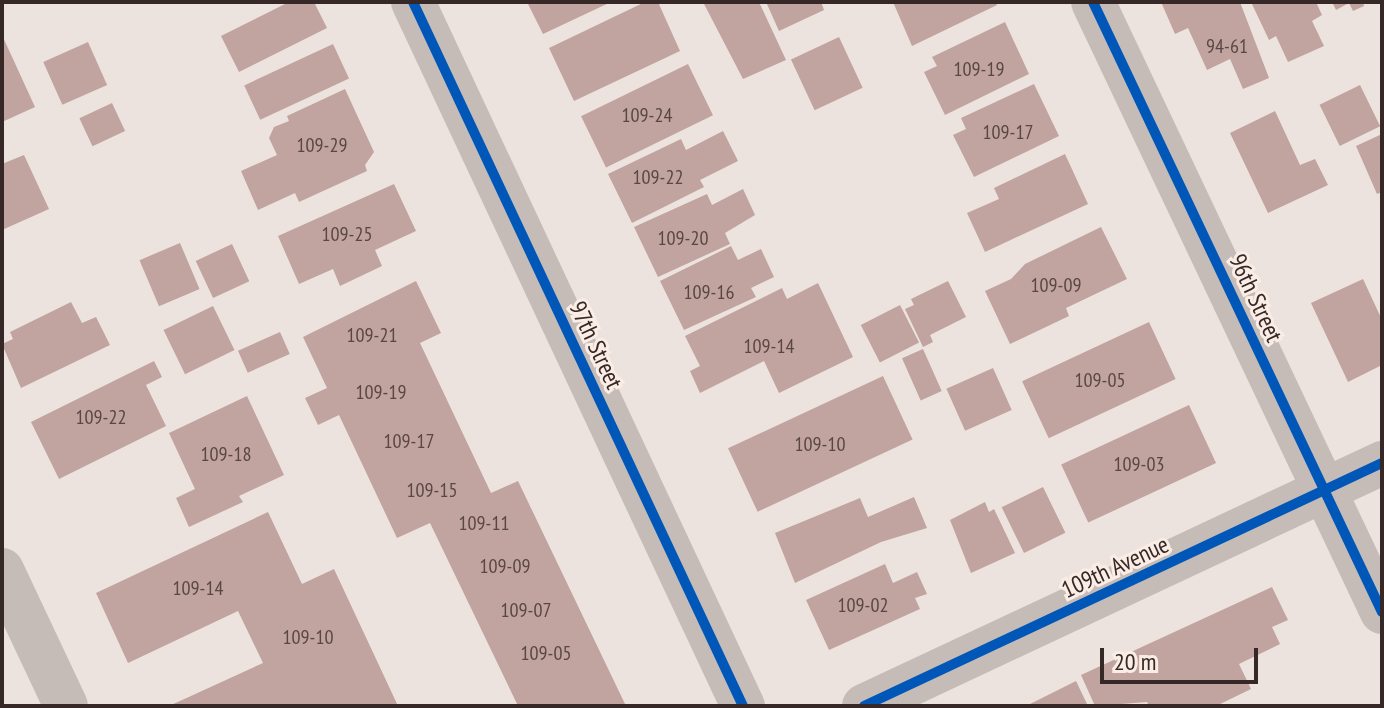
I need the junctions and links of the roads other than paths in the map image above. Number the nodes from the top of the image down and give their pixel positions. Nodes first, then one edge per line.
1 (413, 2) edge
2 (1093, 2) edge
3 (1382, 463) edge
4 (1325, 490) junction
5 (2, 570) edge
6 (1382, 612) edge
7 (66, 706) edge
8 (743, 706) edge
9 (864, 706) edge

1 - 8 street, 97th Street
2 - 4 street, 96th Street
3 - 4 street, 109th Avenue
4 - 6 street, 96th Street
4 - 9 street, 109th Avenue
5 - 7 street

